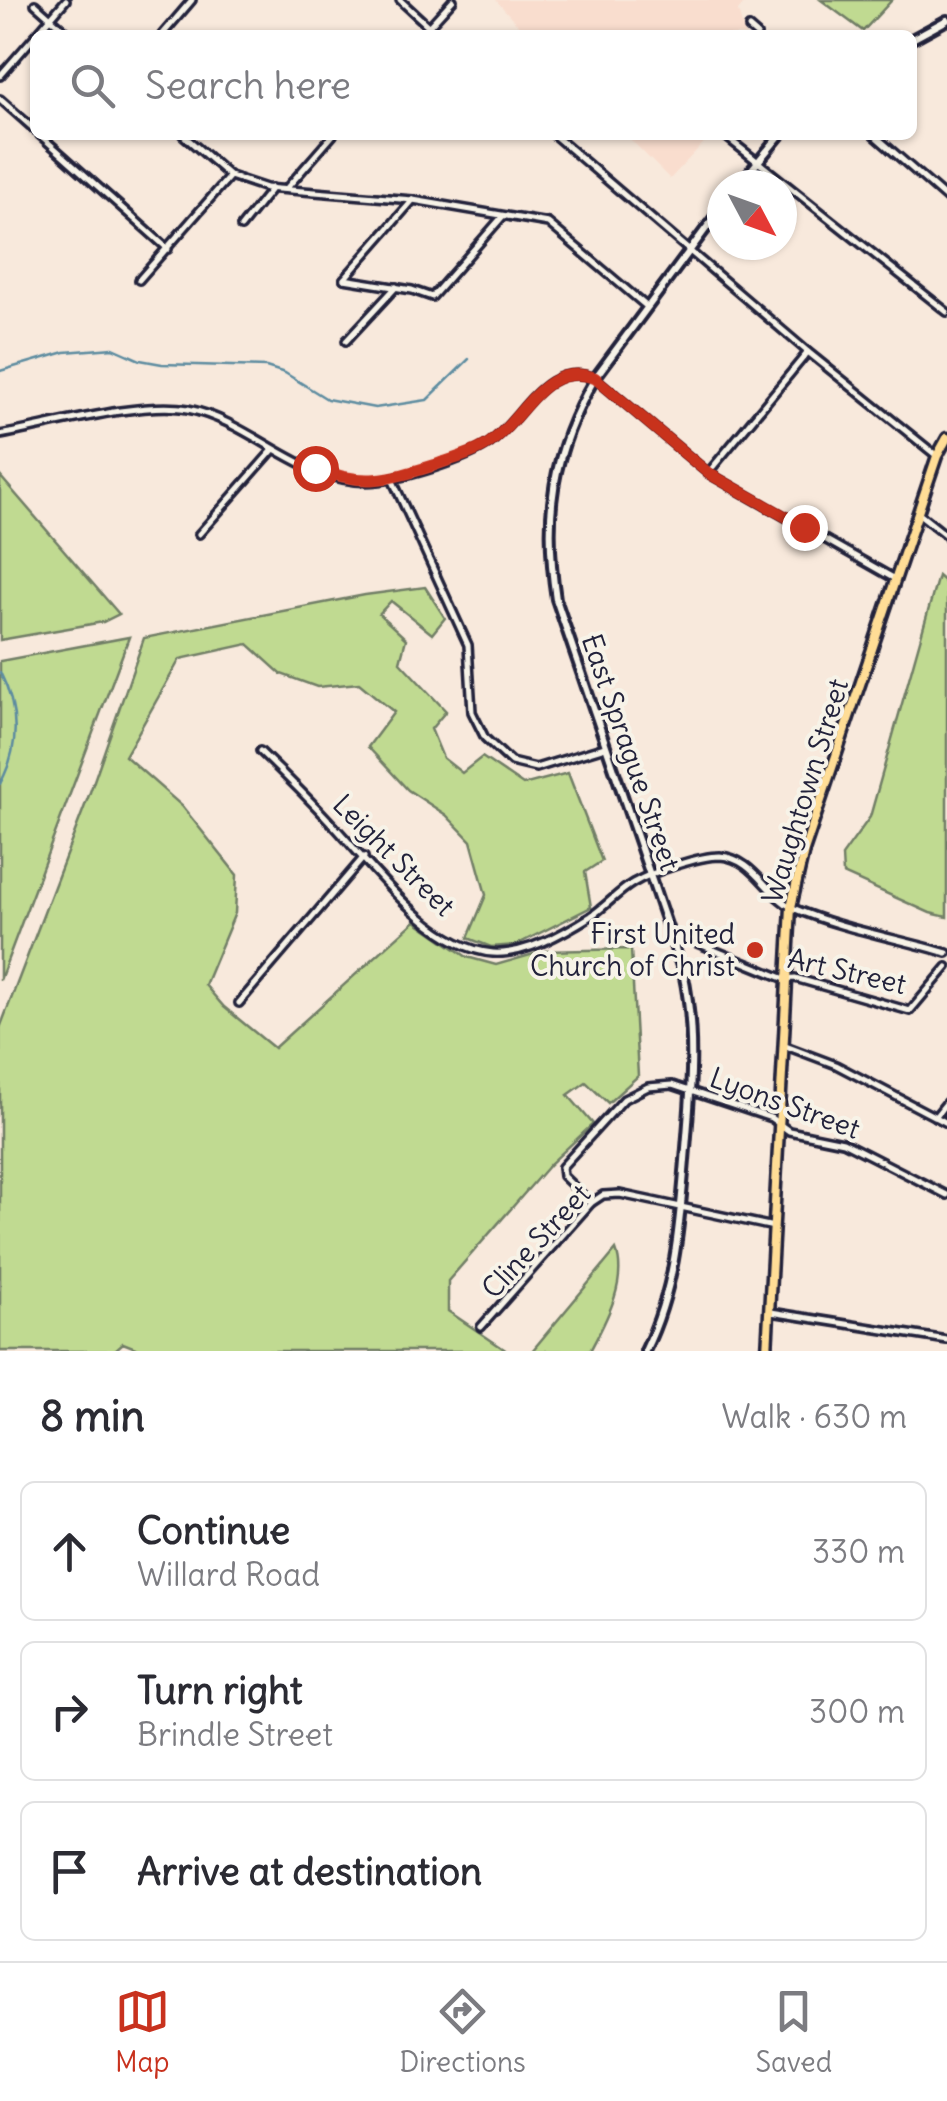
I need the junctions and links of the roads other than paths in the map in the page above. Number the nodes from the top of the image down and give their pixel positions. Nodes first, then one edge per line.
1 (66, 0) edge
2 (192, 0) edge
3 (400, 0) edge
4 (453, 0) edge
5 (35, 4) dead end
6 (51, 18) junction
7 (947, 20) edge
8 (428, 26) junction
9 (749, 28) dead end
10 (40, 30) edge
11 (64, 30) edge
12 (166, 30) edge
13 (425, 30) edge
14 (432, 30) edge
15 (751, 30) edge
16 (917, 36) edge
17 (30, 41) edge
18 (0, 76) edge
19 (0, 99) edge
20 (30, 126) edge
21 (46, 140) edge
22 (189, 140) edge
23 (329, 140) edge
24 (560, 140) edge
25 (730, 140) edge
26 (776, 140) edge
27 (880, 140) edge
28 (756, 163) junction
29 (751, 170) edge
30 (230, 176) junction
31 (272, 188) junction
32 (286, 189) junction
33 (947, 199) edge
34 (413, 200) junction
35 (503, 216) junction
36 (707, 226) edge
37 (242, 227) dead end
38 (168, 249) junction
39 (687, 251) junction
40 (139, 280) dead end
41 (396, 287) junction
42 (646, 306) junction
43 (947, 312) edge
44 (346, 341) dead end
45 (808, 352) junction
46 (595, 378) junction
47 (0, 434) edge
48 (947, 438) edge
49 (273, 450) junction
50 (937, 456) junction
51 (708, 473) junction
52 (392, 478) junction
53 (918, 512) junction
54 (198, 534) dead end
55 (947, 536) edge
56 (895, 579) junction
57 (605, 747) junction
58 (260, 752) dead end
59 (364, 857) junction
60 (649, 876) junction
61 (791, 907) junction
62 (668, 931) junction
63 (947, 953) edge
64 (947, 967) edge
65 (786, 980) junction
66 (239, 1004) dead end
67 (782, 1045) junction
68 (691, 1090) junction
69 (947, 1102) edge
70 (936, 1117) junction
71 (947, 1123) edge
72 (779, 1124) junction
73 (947, 1196) edge
74 (591, 1204) junction
75 (681, 1209) junction
76 (774, 1227) junction
77 (771, 1312) junction
78 (481, 1327) dead end
79 (947, 1340) edge
80 (644, 1351) edge
81 (768, 1351) edge

1 - 6 street
2 - 12 street
3 - 8 street
4 - 8 street
5 - 6 street
6 - 10 street
6 - 11 street
7 - 16 street
8 - 13 street
8 - 14 street
9 - 15 street
17 - 18 street
19 - 20 street
21 - 38 street
22 - 30 street
23 - 32 street
24 - 39 street
25 - 28 street
26 - 28 street
27 - 33 street
28 - 29 street
28 - 43 street
30 - 31 street
30 - 38 street
31 - 32 street
31 - 37 street
32 - 34 street
34 - 35 street
34 - 41 street
35 - 41 street
35 - 42 street
36 - 39 street, East Sprague Street
38 - 40 street
39 - 42 street, East Sprague Street
39 - 45 street
41 - 44 street
42 - 46 street, East Sprague Street
45 - 50 street
45 - 51 street
46 - 51 street
46 - 52 street
46 - 57 street, East Sprague Street
47 - 49 street
48 - 50 main road, Waughtown Street
49 - 52 street
49 - 54 street
50 - 53 main road, Waughtown Street
51 - 56 street
52 - 57 street
53 - 55 street
53 - 56 main road, Waughtown Street
56 - 61 main road, Waughtown Street
57 - 60 street, East Sprague Street
58 - 59 street, Leight Street
59 - 60 street, Leight Street
59 - 66 street
60 - 61 street, Leight Street
60 - 62 street, East Sprague Street
61 - 63 street, Leight Street
61 - 65 main road, Waughtown Street
62 - 65 street, Art Street
62 - 68 street, East Sprague Street
64 - 65 street, Art Street
65 - 67 main road, Waughtown Street
67 - 70 street
67 - 72 main road, Waughtown Street
68 - 72 street, Lyons Street
68 - 74 street, Lyons Street
68 - 75 street, East Sprague Street
69 - 70 street
70 - 71 street
72 - 73 street, Lyons Street
72 - 76 main road, Waughtown Street
74 - 75 street, Cline Street
74 - 78 street, Cline Street
75 - 76 street, Cline Street
75 - 80 street, East Sprague Street
76 - 77 main road, Waughtown Street
77 - 79 street
77 - 81 main road, Waughtown Street

